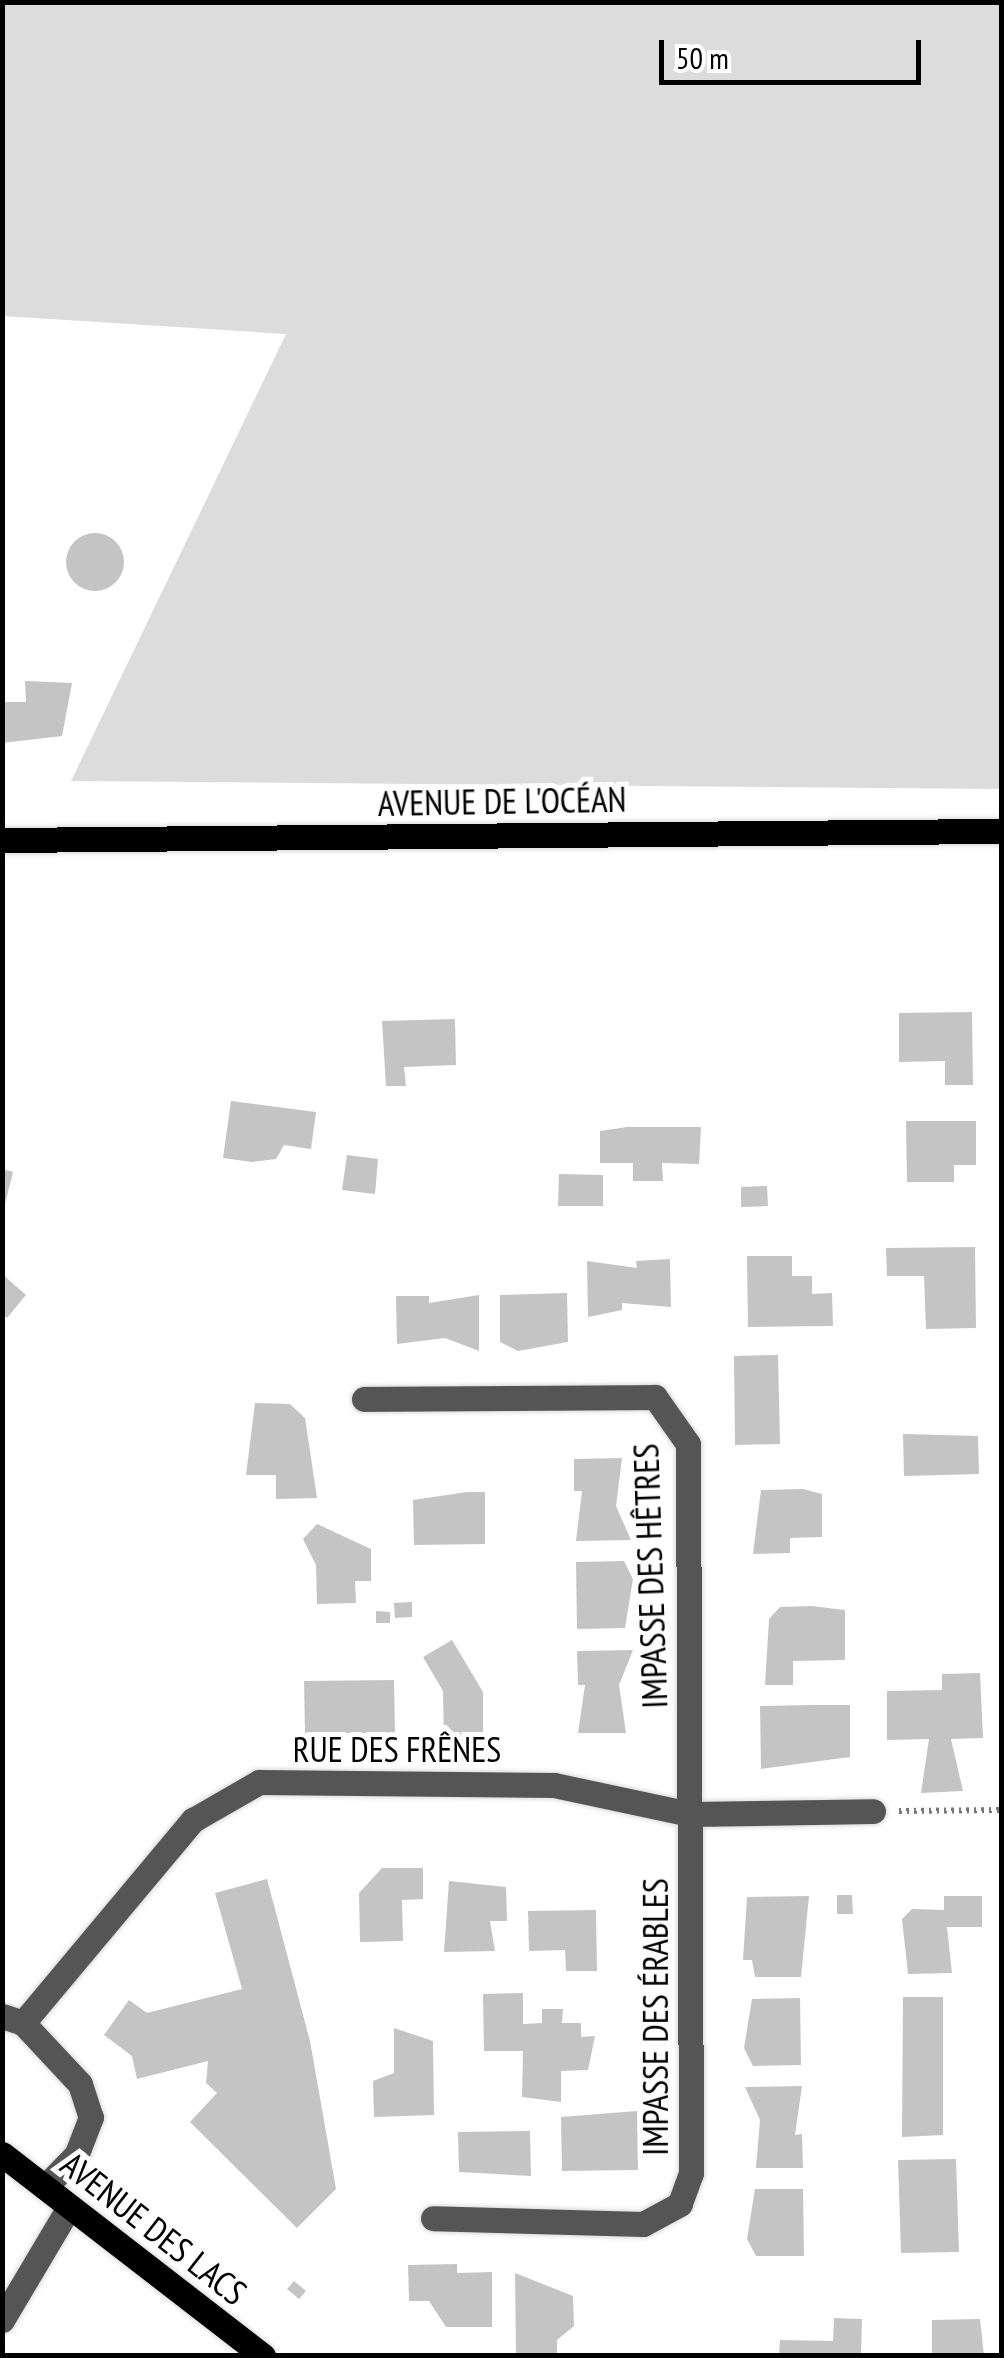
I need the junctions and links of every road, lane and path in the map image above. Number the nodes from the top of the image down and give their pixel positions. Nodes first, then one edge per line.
1 (1002, 831) edge
2 (2, 840) edge
3 (364, 1398) dead end
4 (1002, 1810) edge
5 (873, 1812) joint
6 (690, 1814) junction
7 (13, 2020) edge
8 (2, 2154) edge
9 (44, 2187) junction
10 (68, 2209) junction
11 (433, 2218) dead end
12 (2, 2320) edge
13 (263, 2356) edge

1 - 2 main road, AVENUE DE L'OCÉAN
3 - 6 street, IMPASSE DES HÊTRES
4 - 5 path
5 - 6 street, RUE DES FRÊNES
6 - 7 street, RUE DES FRÊNES
6 - 11 street, IMPASSE DES ÉRABLES
7 - 9 street, RUE DES FRÊNES
8 - 9 main road, AVENUE DES LACS
9 - 10 main road, AVENUE DES LACS
10 - 12 street
10 - 13 main road, AVENUE DES LACS

